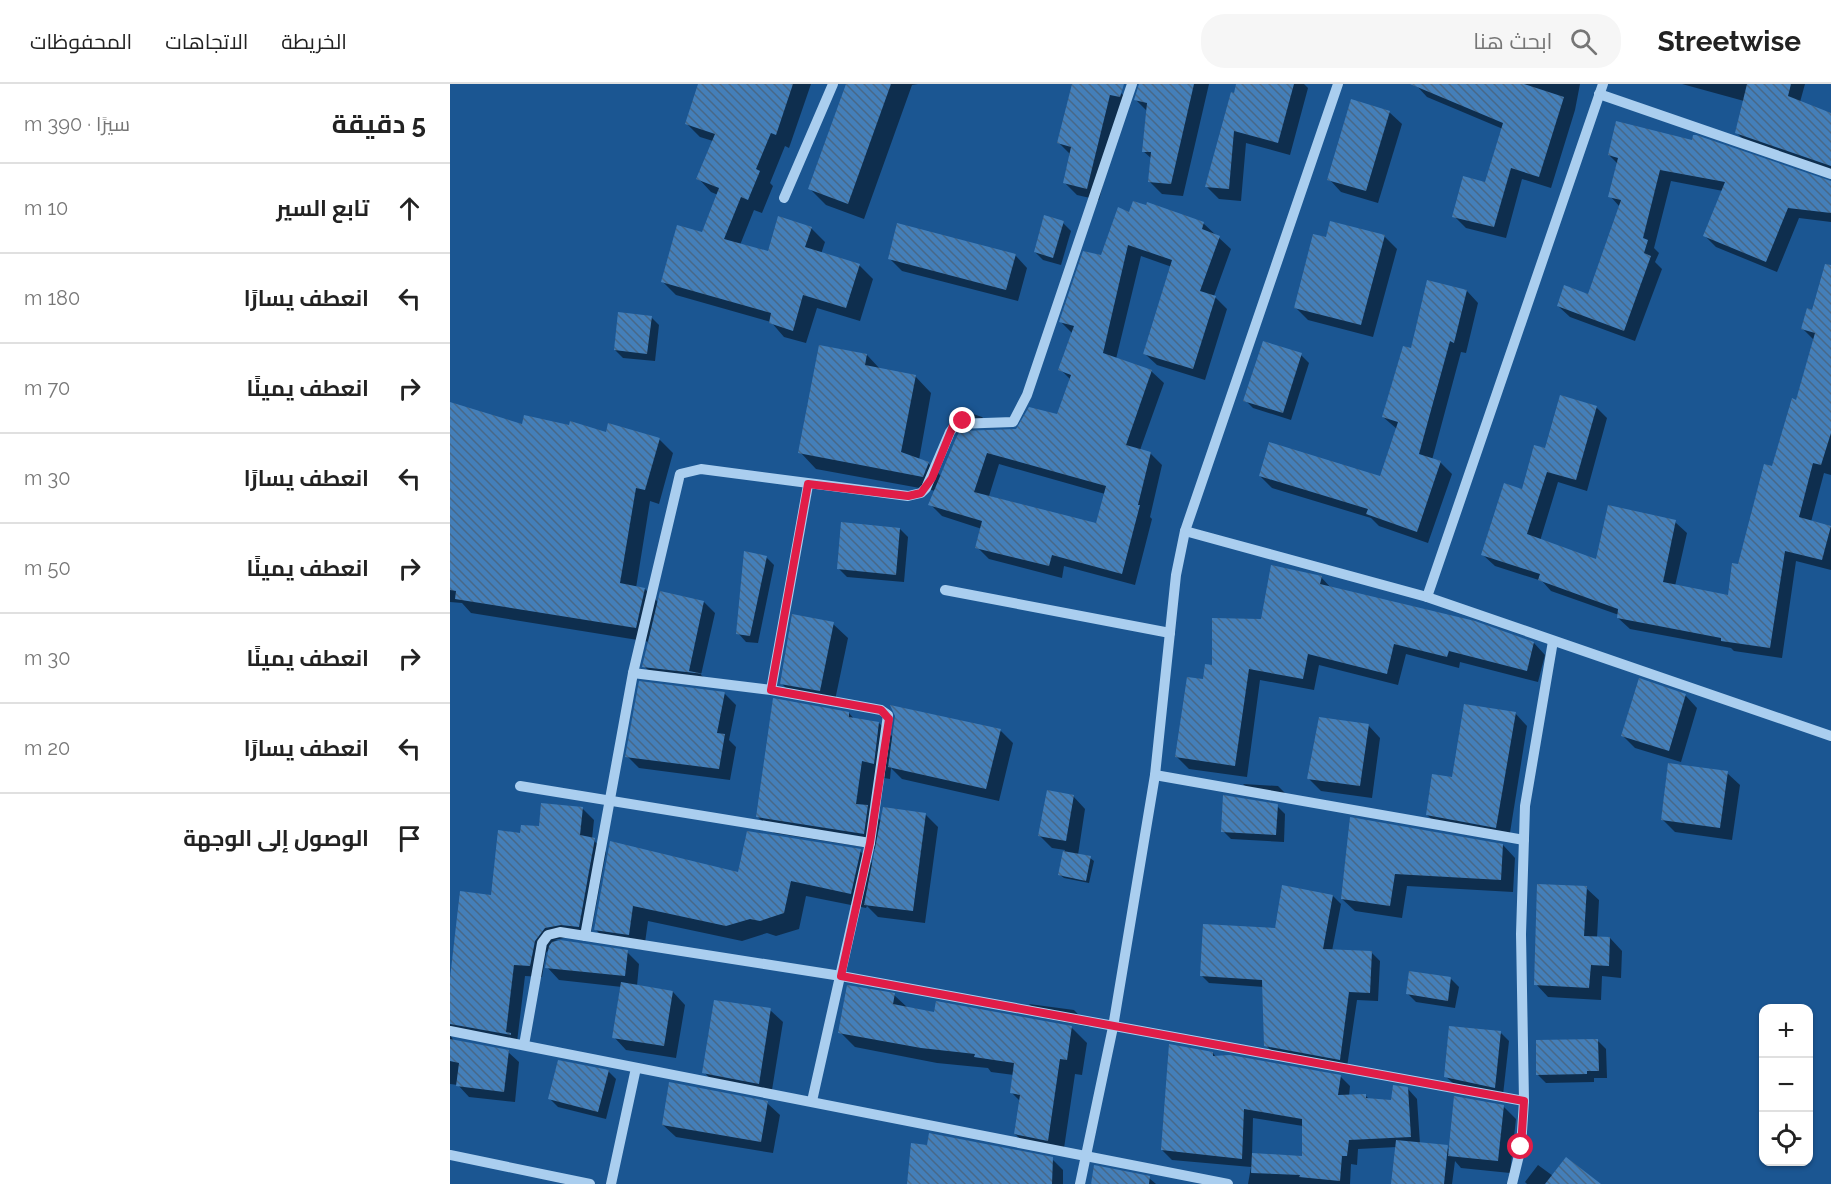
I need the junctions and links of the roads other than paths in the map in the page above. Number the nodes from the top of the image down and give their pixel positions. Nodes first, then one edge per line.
1 (833, 84) edge
2 (1132, 84) edge
3 (1338, 84) edge
4 (1601, 89) edge
5 (1831, 174) edge
6 (784, 198) dead end
7 (808, 484) junction
8 (1185, 531) junction
9 (945, 590) dead end
10 (1426, 597) junction
11 (1170, 633) junction
12 (1553, 641) junction
13 (633, 672) junction
14 (771, 690) junction
15 (1831, 736) edge
16 (1155, 775) junction
17 (520, 786) dead end
18 (609, 802) junction
19 (1524, 840) junction
20 (870, 843) junction
21 (585, 936) junction
22 (841, 976) junction
23 (1113, 1027) junction
24 (450, 1031) edge
25 (524, 1045) junction
26 (636, 1068) junction
27 (812, 1101) junction
28 (1524, 1101) junction
29 (450, 1155) edge
30 (1084, 1156) junction
31 (590, 1184) edge
32 (611, 1184) edge
33 (1080, 1184) edge
34 (1228, 1184) edge
35 (1512, 1184) edge

1 - 6 street
2 - 7 street
3 - 8 street
4 - 5 street
4 - 10 street
7 - 13 street
7 - 14 street
8 - 10 street
8 - 11 street
9 - 11 street
10 - 12 street
11 - 16 street
12 - 15 street
12 - 19 street
13 - 14 street
13 - 18 street
14 - 20 street
16 - 19 street
16 - 23 street
17 - 18 street
18 - 20 street
18 - 21 street
19 - 28 street
20 - 22 street
21 - 22 street
21 - 25 street
22 - 23 street
22 - 27 street
23 - 28 street
23 - 30 street
24 - 25 street
25 - 26 street
26 - 27 street
26 - 32 street
27 - 30 street
28 - 35 street
29 - 31 street
30 - 33 street
30 - 34 street

